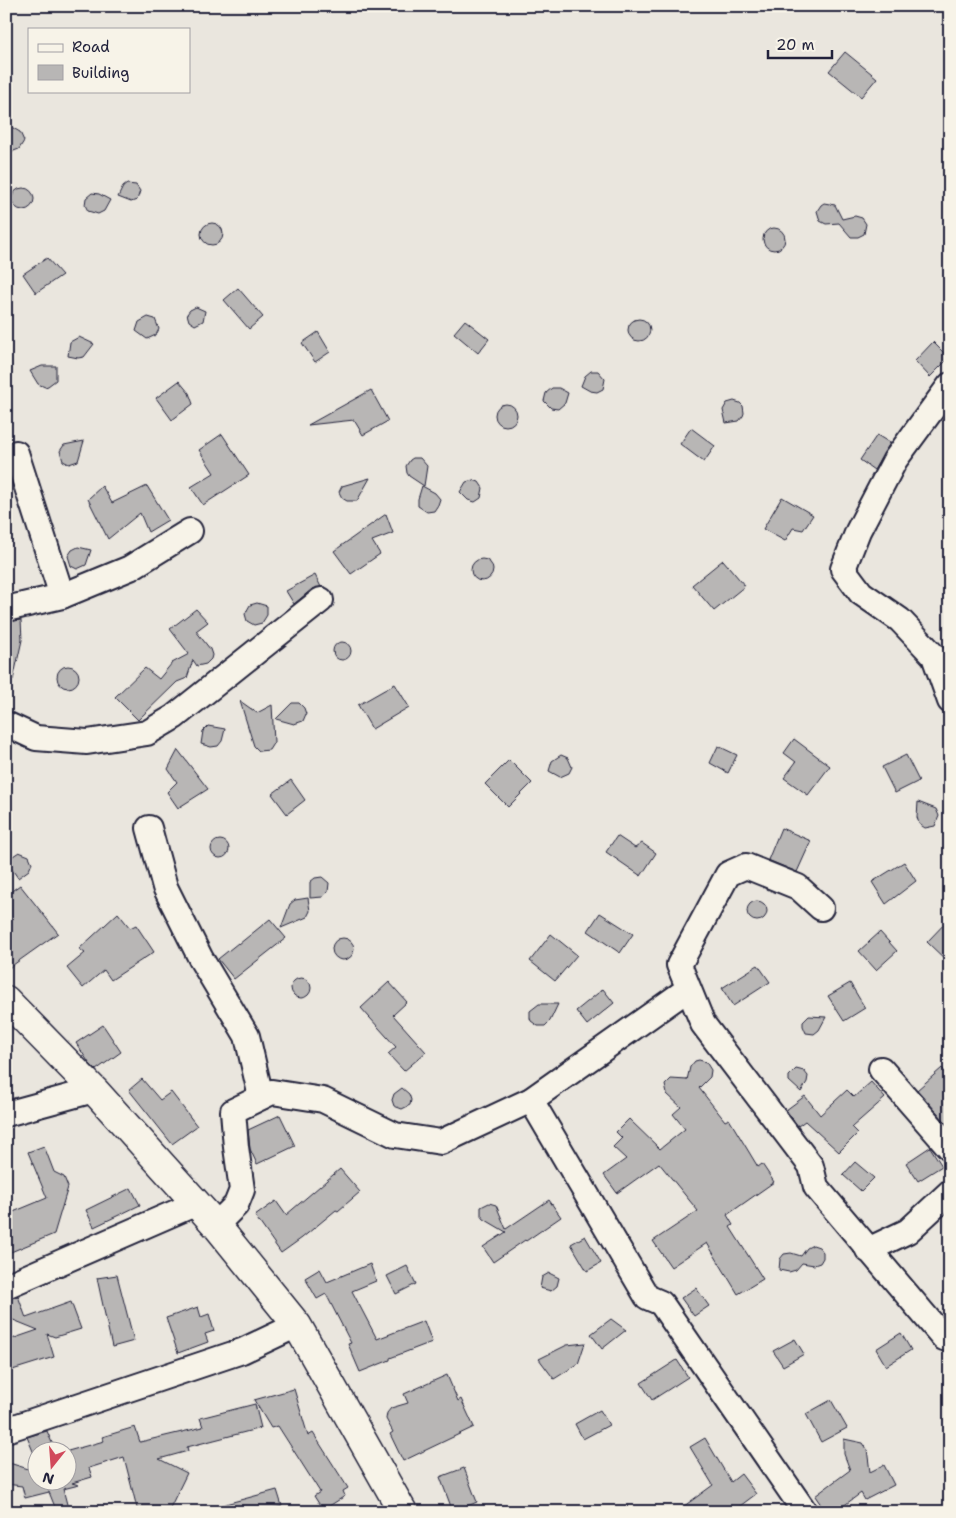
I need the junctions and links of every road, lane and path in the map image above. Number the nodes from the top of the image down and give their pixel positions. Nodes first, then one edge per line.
1 (950, 386) edge
2 (16, 453) dead end
3 (190, 531) dead end
4 (62, 596) junction
5 (321, 600) dead end
6 (6, 609) edge
7 (950, 701) edge
8 (6, 724) edge
9 (149, 828) dead end
10 (820, 908) dead end
11 (688, 989) junction
12 (6, 1000) edge
13 (881, 1069) dead end
14 (94, 1090) junction
15 (262, 1097) junction
16 (531, 1100) junction
17 (6, 1114) edge
18 (950, 1148) edge
19 (950, 1192) edge
20 (197, 1203) junction
21 (216, 1225) junction
22 (868, 1250) junction
23 (6, 1286) edge
24 (297, 1325) junction
25 (950, 1340) edge
26 (6, 1430) edge
27 (403, 1512) edge
28 (805, 1512) edge

1 - 7 street
2 - 4 street
3 - 4 street
4 - 6 street
5 - 8 street
9 - 15 street
10 - 11 street
11 - 16 street
11 - 22 street
12 - 14 main road
13 - 18 street
14 - 17 street
14 - 20 main road
15 - 16 street
15 - 21 street
16 - 28 street
19 - 22 street
20 - 21 main road
20 - 23 street
21 - 24 main road
22 - 25 street
24 - 26 street
24 - 27 main road

